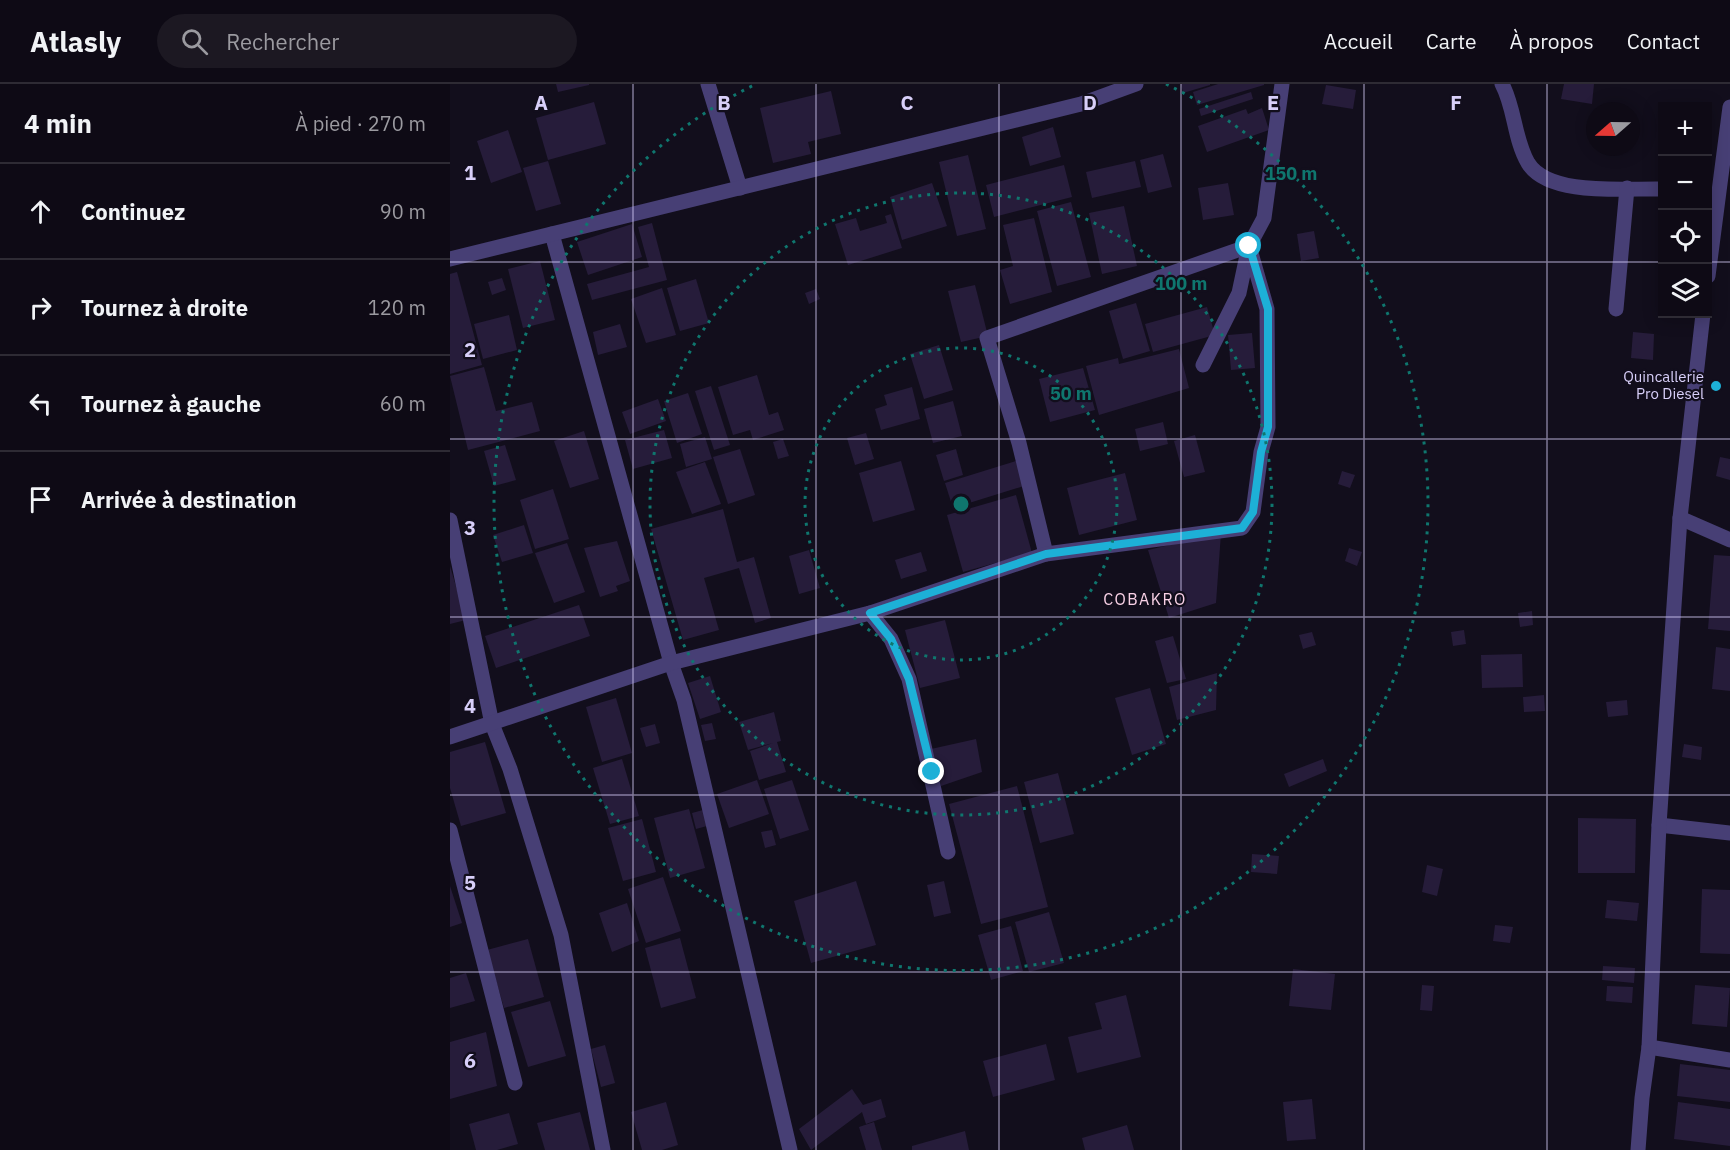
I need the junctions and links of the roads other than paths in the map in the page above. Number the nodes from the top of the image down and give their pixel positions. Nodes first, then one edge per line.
1 (708, 84) edge
2 (1136, 84) edge
3 (1282, 84) edge
4 (1502, 84) edge
5 (1730, 107) edge
6 (740, 188) junction
7 (1627, 188) junction
8 (1658, 189) edge
9 (1712, 191) edge
10 (1711, 210) edge
11 (552, 234) junction
12 (1249, 246) junction
13 (450, 259) edge
14 (1708, 264) edge
15 (1616, 309) dead end
16 (1703, 318) edge
17 (1203, 365) dead end
18 (1680, 518) junction
19 (450, 520) edge
20 (1730, 540) edge
21 (1046, 554) junction
22 (870, 613) junction
23 (671, 663) junction
24 (492, 724) junction
25 (450, 737) edge
26 (1659, 825) junction
27 (450, 830) edge
28 (1730, 833) edge
29 (948, 852) dead end
30 (1649, 1047) junction
31 (1730, 1060) edge
32 (515, 1083) dead end
33 (603, 1150) edge
34 (790, 1150) edge
35 (1638, 1150) edge

1 - 6 street
2 - 6 street
3 - 12 street
4 - 7 street
5 - 9 street
6 - 11 street
7 - 8 street
7 - 15 street
10 - 14 street
11 - 13 street
11 - 23 street
12 - 17 street
12 - 21 street
12 - 21 street
16 - 18 street
18 - 20 street
18 - 26 street
19 - 24 street
21 - 22 street
22 - 23 street
22 - 29 street
23 - 24 street
23 - 34 street
24 - 25 street
24 - 33 street
26 - 28 street
26 - 30 street
27 - 32 street
30 - 31 street
30 - 35 street

